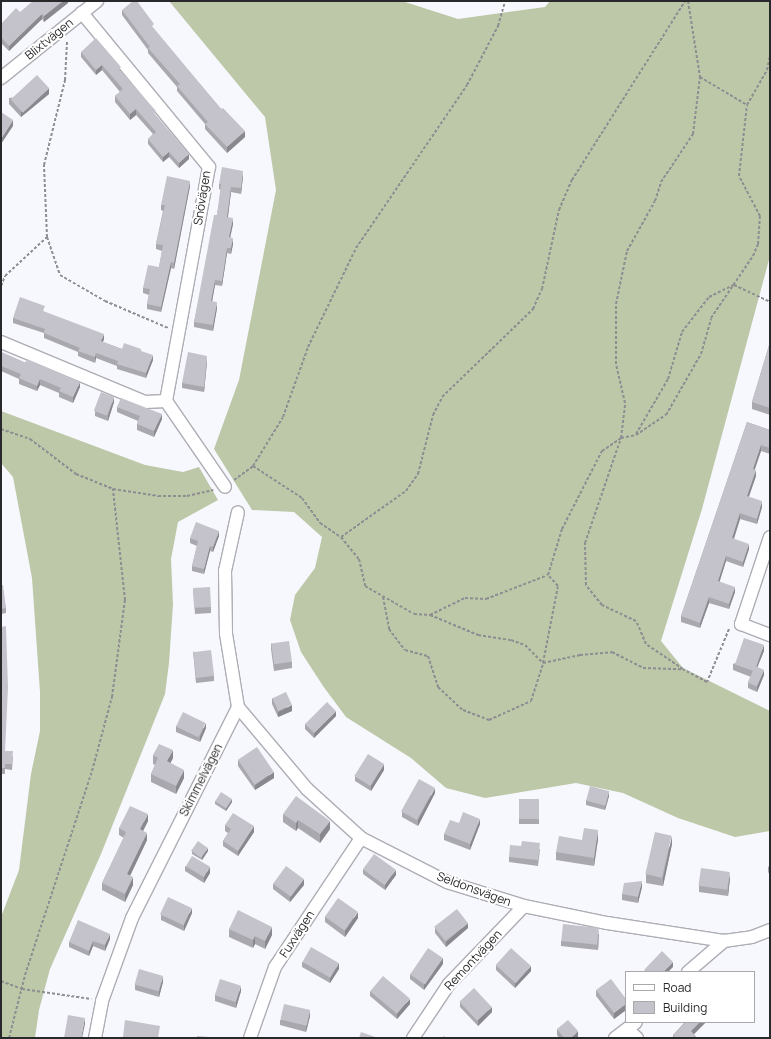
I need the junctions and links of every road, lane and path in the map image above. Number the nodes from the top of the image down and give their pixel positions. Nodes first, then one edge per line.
1 (97, 1) edge
2 (505, 1) edge
3 (685, 1) edge
4 (688, 1) edge
5 (82, 13) junction
6 (68, 24) junction
7 (770, 56) edge
8 (700, 77) junction
9 (1, 78) edge
10 (747, 104) junction
11 (47, 237) junction
12 (734, 285) junction
13 (1, 286) edge
14 (770, 302) edge
15 (178, 332) junction
16 (1, 342) edge
17 (166, 401) junction
18 (1, 429) edge
19 (636, 435) junction
20 (621, 438) junction
21 (253, 466) junction
22 (225, 487) junction
23 (114, 490) junction
24 (238, 512) dead end
25 (341, 537) junction
26 (770, 537) edge
27 (548, 575) junction
28 (383, 597) junction
29 (430, 616) junction
30 (740, 624) junction
31 (770, 635) edge
32 (543, 663) junction
33 (683, 669) junction
34 (238, 707) junction
35 (361, 838) junction
36 (524, 906) junction
37 (770, 930) edge
38 (724, 941) junction
39 (689, 971) edge
40 (1, 981) edge
41 (22, 989) junction
42 (102, 1001) junction
43 (632, 1026) edge
44 (9, 1038) edge
45 (95, 1038) edge
46 (250, 1038) edge
47 (414, 1038) edge
48 (615, 1038) edge
49 (637, 1038) edge

1 - 5 street, Blixtvägen
2 - 21 path
3 - 25 path
4 - 8 path
5 - 6 street, Blixtvägen
5 - 15 street, Snövägen
6 - 9 street, Blixtvägen
6 - 11 path
7 - 10 path
8 - 10 path
8 - 20 path
10 - 12 path
11 - 13 path
11 - 15 path
12 - 14 path
12 - 19 path
12 - 19 path
15 - 17 street, Snövägen
16 - 17 street
17 - 22 street
18 - 23 path
19 - 20 path
20 - 27 path
20 - 33 path
21 - 22 path
21 - 25 path
22 - 23 path
23 - 41 path
24 - 34 street
25 - 28 path
26 - 30 street
27 - 29 path
27 - 32 path
28 - 29 path
28 - 32 path
29 - 32 path
30 - 31 street
30 - 33 path
32 - 33 path
34 - 35 street, Seldonsvägen
34 - 42 street, Skimmelvägen
35 - 36 street, Seldonsvägen
35 - 46 street, Fuxvägen
36 - 38 street, Seldonsvägen
36 - 47 street, Remontvägen
37 - 38 street, Seldonsvägen
38 - 39 street
40 - 41 path
41 - 42 path
41 - 44 path
42 - 45 street, Skimmelvägen
43 - 48 street
43 - 49 street

